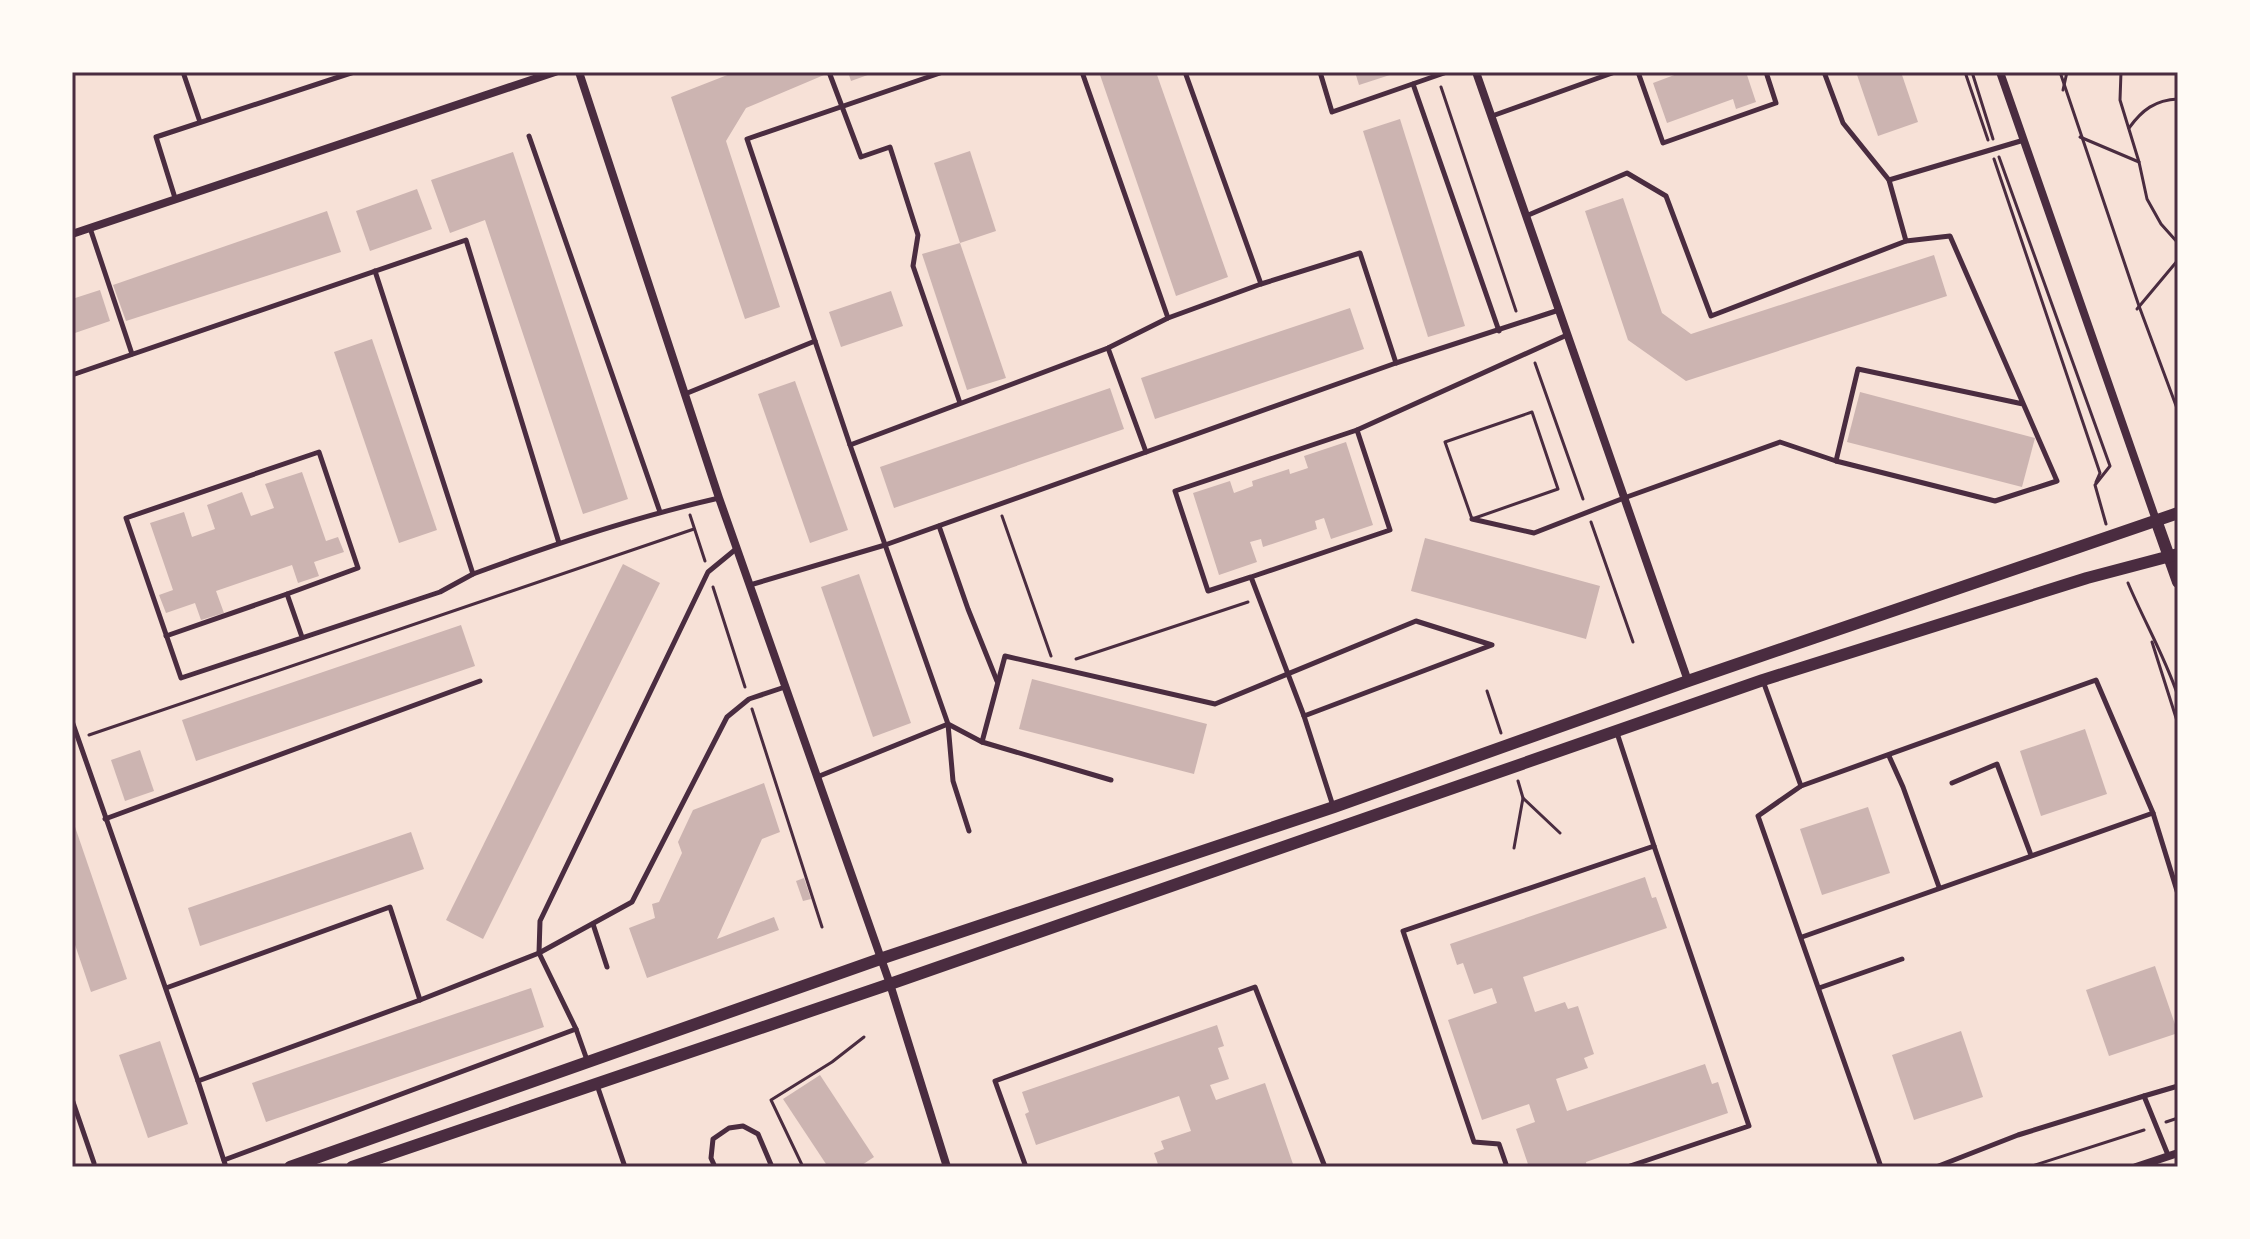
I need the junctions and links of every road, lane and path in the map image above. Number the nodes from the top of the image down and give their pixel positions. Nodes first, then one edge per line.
1 (183, 72) edge
2 (354, 72) edge
3 (555, 72) edge
4 (579, 72) edge
5 (829, 72) edge
6 (943, 72) edge
7 (1082, 72) edge
8 (1185, 72) edge
9 (1320, 72) edge
10 (1425, 72) edge
11 (1447, 72) edge
12 (1476, 72) edge
13 (1615, 72) edge
14 (1638, 72) edge
15 (1766, 72) edge
16 (1824, 72) edge
17 (1965, 72) edge
18 (1972, 72) edge
19 (2000, 72) edge
20 (2060, 72) edge
21 (2067, 72) edge
22 (2121, 72) edge
23 (1427, 79) junction
24 (1413, 84) junction
25 (2064, 87) junction
26 (2178, 99) edge
27 (842, 107) junction
28 (1491, 116) junction
29 (200, 122) junction
30 (2128, 129) junction
31 (529, 136) dead end
32 (2081, 137) junction
33 (2024, 140) junction
34 (1994, 149) junction
35 (2139, 162) junction
36 (1889, 180) junction
37 (175, 198) junction
38 (1526, 216) junction
39 (90, 227) junction
40 (72, 234) edge
41 (1906, 241) junction
42 (2178, 243) edge
43 (2178, 260) edge
44 (375, 271) junction
45 (1261, 284) junction
46 (2138, 307) junction
47 (1559, 310) junction
48 (1168, 318) junction
49 (1499, 331) junction
50 (1567, 335) junction
51 (815, 341) junction
52 (1108, 348) junction
53 (132, 354) junction
54 (1396, 363) junction
55 (72, 375) edge
56 (685, 394) junction
57 (960, 403) junction
58 (2023, 404) junction
59 (2178, 411) edge
60 (1357, 430) junction
61 (850, 445) junction
62 (1146, 452) junction
63 (1836, 461) junction
64 (2095, 485) junction
65 (719, 498) junction
66 (1624, 498) junction
67 (687, 505) junction
68 (998, 505) junction
69 (660, 512) junction
70 (2178, 513) edge
71 (1472, 519) junction
72 (2156, 520) junction
73 (939, 526) junction
74 (694, 529) junction
75 (2110, 536) junction
76 (559, 543) junction
77 (885, 545) junction
78 (736, 549) junction
79 (2174, 555) edge
80 (2121, 569) junction
81 (708, 572) junction
82 (473, 574) junction
83 (1251, 577) junction
84 (2178, 582) edge
85 (750, 586) junction
86 (287, 594) junction
87 (1258, 598) junction
88 (2150, 635) junction
89 (166, 636) junction
90 (302, 637) junction
91 (1052, 657) dead end
92 (1065, 663) dead end
93 (1286, 673) junction
94 (1763, 680) junction
95 (480, 681) dead end
96 (1688, 681) junction
97 (998, 682) junction
98 (785, 687) junction
99 (2178, 696) edge
100 (749, 699) junction
101 (1304, 716) junction
102 (72, 722) edge
103 (948, 724) junction
104 (2178, 724) edge
105 (1616, 731) junction
106 (78, 739) junction
107 (982, 742) junction
108 (1889, 756) junction
109 (816, 778) junction
110 (1111, 780) dead end
111 (1952, 783) dead end
112 (1801, 786) junction
113 (1523, 798) dead end
114 (1334, 807) junction
115 (2153, 813) junction
116 (105, 819) junction
117 (969, 831) dead end
118 (1654, 846) junction
119 (1514, 848) dead end
120 (2031, 855) junction
121 (1939, 887) junction
122 (2178, 894) edge
123 (593, 924) junction
124 (822, 927) dead end
125 (1802, 937) junction
126 (539, 953) junction
127 (880, 959) junction
128 (1902, 959) dead end
129 (607, 967) dead end
130 (890, 984) junction
131 (166, 988) junction
132 (1819, 988) junction
133 (420, 1000) junction
134 (576, 1029) junction
135 (864, 1037) dead end
136 (587, 1061) junction
137 (198, 1081) junction
138 (596, 1083) junction
139 (2178, 1086) edge
140 (2144, 1096) junction
141 (72, 1099) edge
142 (2178, 1118) edge
143 (2156, 1126) junction
144 (2173, 1154) edge
145 (94, 1163) dead end
146 (225, 1164) edge
147 (290, 1167) edge
148 (352, 1167) edge
149 (625, 1167) edge
150 (715, 1167) edge
151 (772, 1167) edge
152 (803, 1167) edge
153 (947, 1167) edge
154 (1026, 1167) edge
155 (1325, 1167) edge
156 (1507, 1167) edge
157 (1627, 1167) edge
158 (1881, 1167) edge
159 (1936, 1167) edge
160 (2029, 1167) edge
161 (2136, 1167) edge

1 - 29 lane
2 - 29 lane
3 - 37 street
4 - 56 street
5 - 27 lane
6 - 27 lane
7 - 48 lane
8 - 45 lane
9 - 24 lane
10 - 23 lane
11 - 23 lane
12 - 28 street
13 - 28 lane
14 - 15 lane
16 - 36 lane
17 - 34 path
18 - 34 path
19 - 33 street
20 - 25 path
21 - 25 path
22 - 30 path
23 - 24 lane
24 - 49 lane
25 - 32 path
26 - 30 path
27 - 51 lane
27 - 57 lane
28 - 38 street
29 - 37 lane
30 - 35 path
31 - 69 lane
32 - 35 path
32 - 46 path
33 - 34 lane
33 - 72 street
34 - 36 lane
34 - 64 path
34 - 64 path
35 - 42 path
36 - 41 lane
37 - 39 street
38 - 41 lane
38 - 47 street
39 - 40 street
39 - 53 lane
41 - 58 lane
43 - 46 path
44 - 53 lane
44 - 76 lane
44 - 82 lane
45 - 48 lane
45 - 54 lane
46 - 59 path
47 - 49 lane
47 - 50 street
48 - 52 lane
49 - 54 lane
50 - 60 lane
50 - 66 street
51 - 56 lane
51 - 61 lane
52 - 57 lane
52 - 62 lane
53 - 55 lane
54 - 62 lane
56 - 65 street
57 - 61 lane
58 - 63 lane
58 - 63 lane
60 - 83 lane
60 - 83 lane
61 - 77 lane
62 - 68 lane
63 - 66 lane
64 - 75 path
65 - 67 lane
65 - 78 street
66 - 71 lane
66 - 96 street
67 - 69 lane
67 - 74 path
68 - 73 lane
68 - 91 path
69 - 76 lane
70 - 72 street
71 - 71 path
72 - 75 street
72 - 79 street
73 - 77 lane
73 - 97 lane
74 - 81 path
74 - 106 path
75 - 96 street
76 - 82 lane
77 - 85 lane
77 - 103 lane
78 - 81 lane
78 - 85 street
79 - 80 street
79 - 84 street
80 - 88 path
80 - 94 street
81 - 100 path
81 - 126 lane
82 - 90 lane
83 - 87 lane
85 - 98 street
86 - 89 lane
86 - 89 lane
86 - 90 lane
87 - 92 path
87 - 93 lane
88 - 99 path
88 - 104 path
89 - 90 lane
93 - 97 lane
93 - 101 lane
93 - 101 lane
94 - 105 street
94 - 112 lane
95 - 116 lane
96 - 114 street
97 - 107 lane
98 - 100 lane
98 - 109 street
100 - 123 lane
100 - 124 path
101 - 114 lane
102 - 106 lane
103 - 107 lane
103 - 109 lane
103 - 117 lane
105 - 118 lane
105 - 130 street
106 - 116 lane
107 - 110 lane
108 - 112 lane
108 - 115 lane
108 - 121 lane
109 - 127 street
111 - 120 lane
112 - 125 lane
113 - 119 path
114 - 127 street
115 - 120 lane
115 - 122 lane
116 - 131 lane
118 - 156 lane
118 - 157 lane
120 - 121 lane
121 - 125 lane
123 - 126 lane
123 - 129 lane
125 - 132 lane
126 - 133 lane
126 - 134 lane
127 - 130 street
127 - 136 street
128 - 132 lane
130 - 138 street
130 - 153 street
131 - 133 lane
131 - 137 lane
132 - 158 lane
133 - 137 lane
134 - 136 lane
134 - 146 lane
135 - 152 path
136 - 147 street
137 - 146 lane
138 - 148 street
138 - 149 lane
139 - 140 lane
140 - 143 lane
140 - 159 lane
141 - 145 lane
142 - 143 path
143 - 144 lane
143 - 160 path
144 - 161 street
150 - 151 lane
154 - 155 lane

